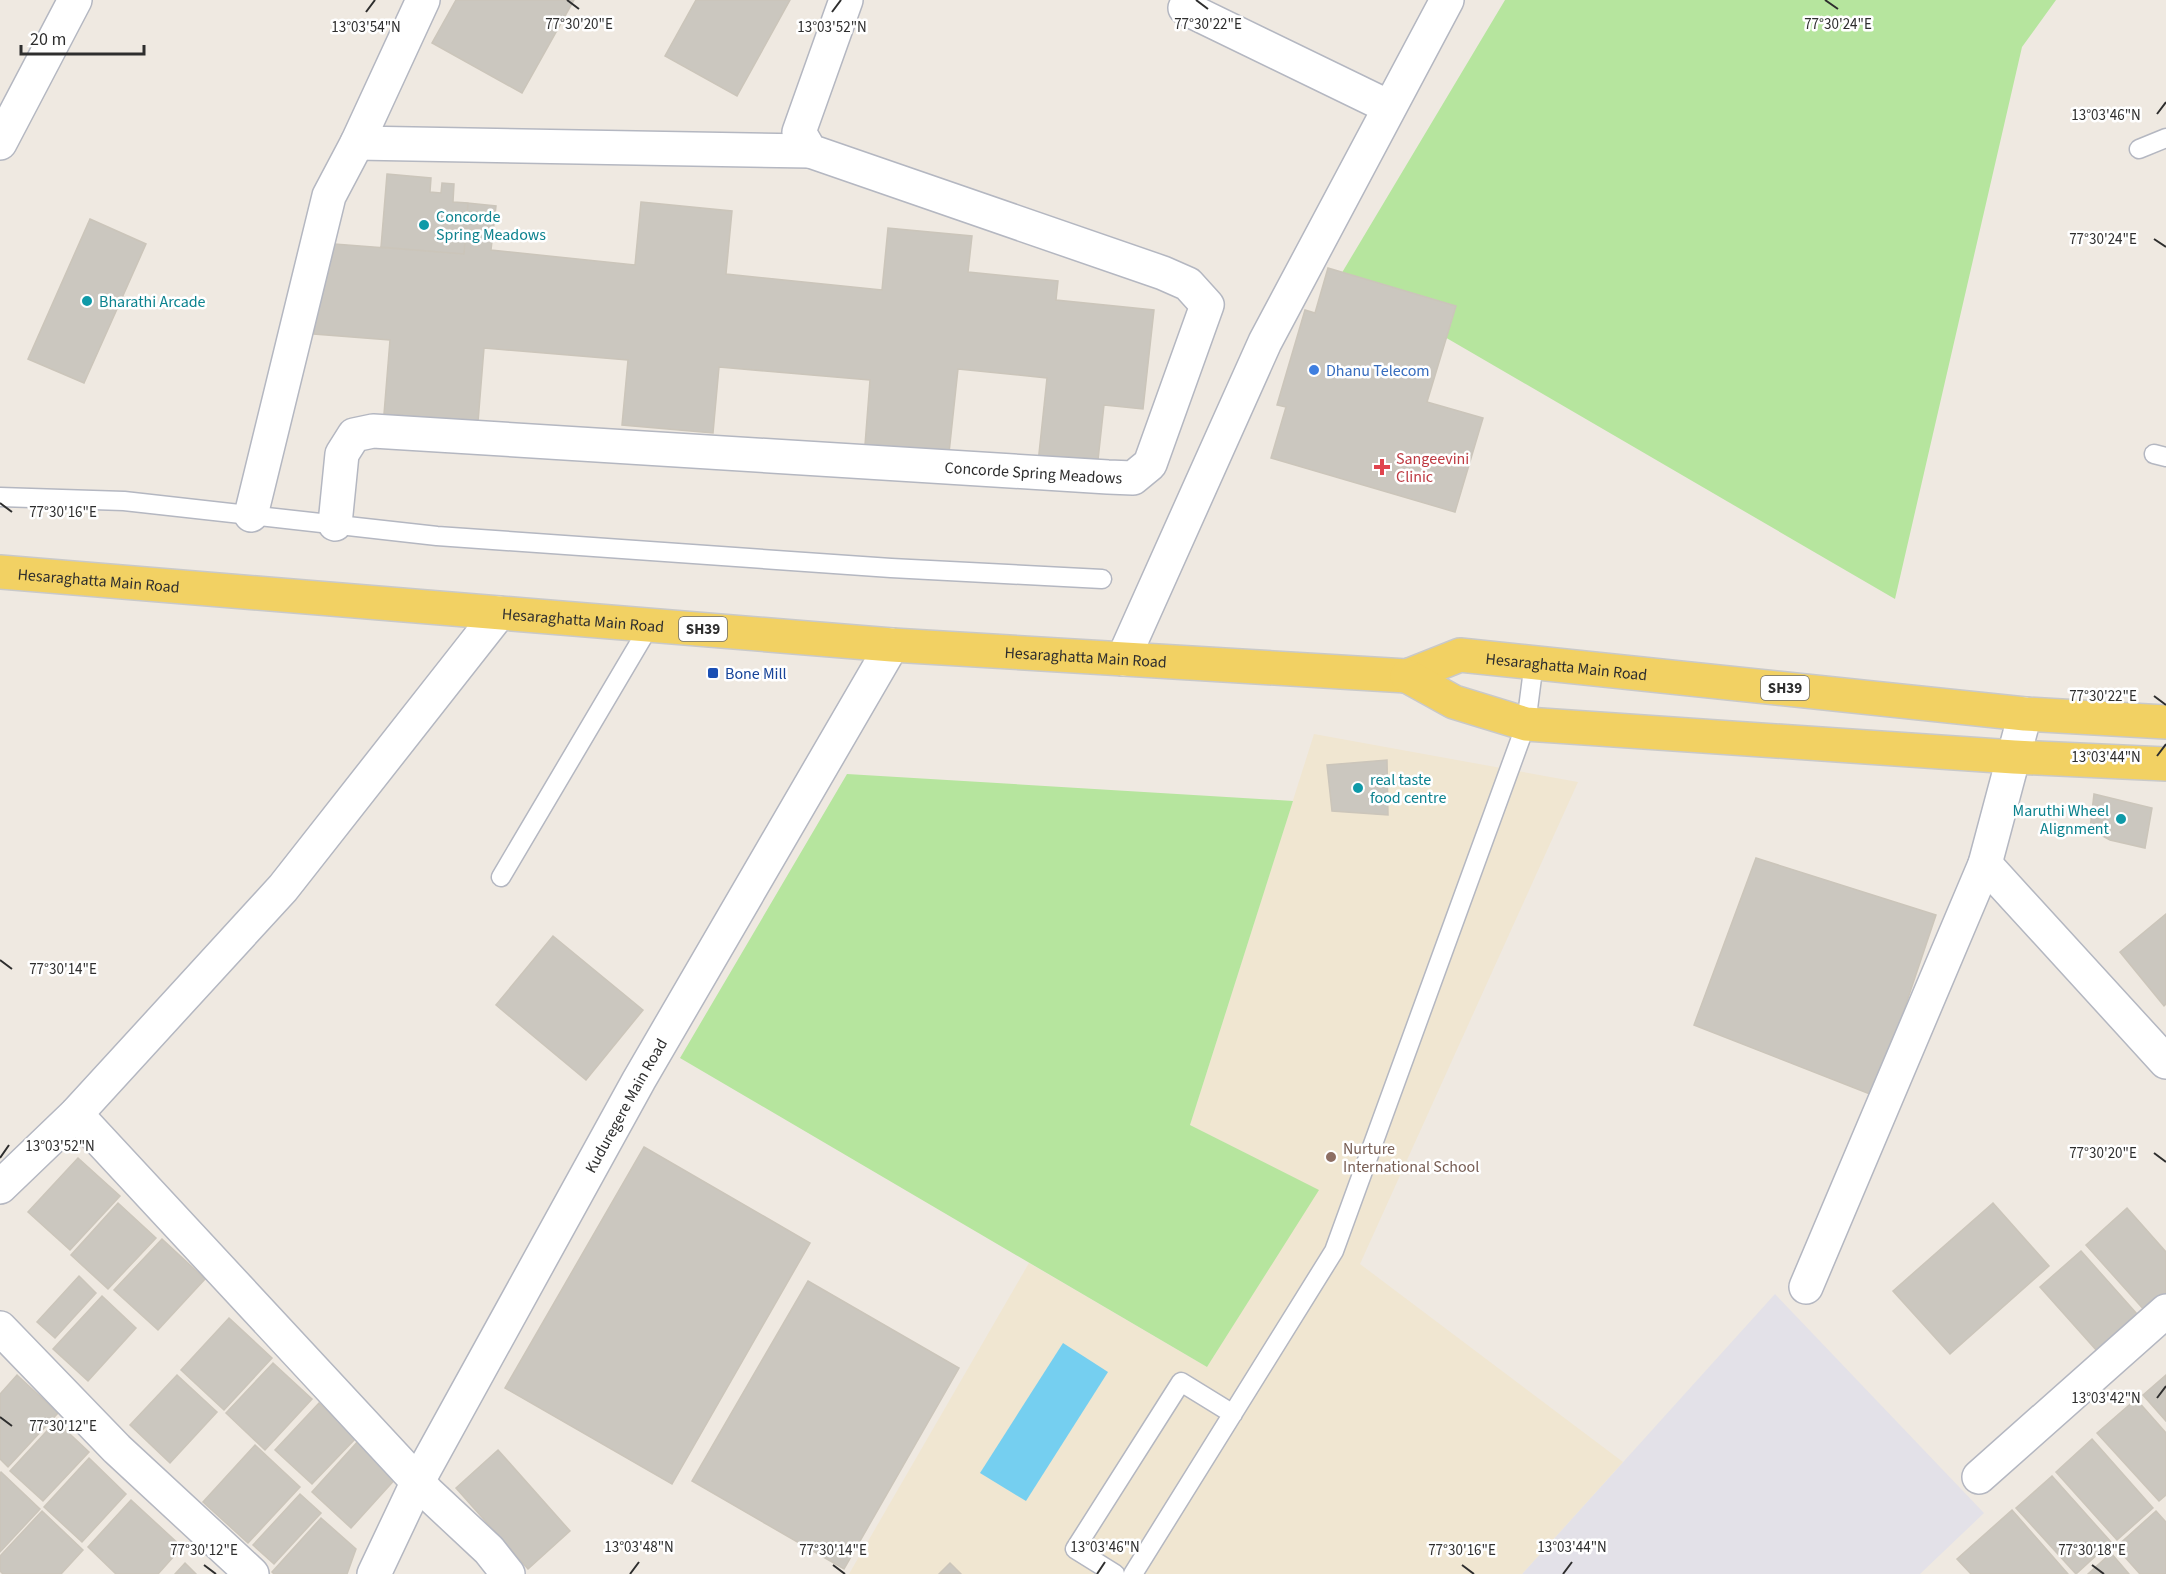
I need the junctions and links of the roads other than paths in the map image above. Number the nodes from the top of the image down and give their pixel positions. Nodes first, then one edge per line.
1 (75, 0) edge
2 (423, 0) edge
3 (846, 0) edge
4 (1447, 0) edge
5 (1185, 8) dead end
6 (1389, 107) junction
7 (2166, 138) edge
8 (357, 142) junction
9 (0, 143) edge
10 (2139, 149) dead end
11 (810, 151) junction
12 (0, 497) edge
13 (251, 515) junction
14 (335, 524) junction
15 (0, 572) edge
16 (1102, 579) dead end
17 (499, 613) junction
18 (650, 625) junction
19 (892, 645) junction
20 (1123, 659) junction
21 (1534, 662) junction
22 (1407, 676) junction
23 (2025, 714) junction
24 (2166, 722) edge
25 (1526, 724) junction
26 (2014, 757) junction
27 (2166, 765) edge
28 (1985, 864) junction
29 (501, 877) dead end
30 (2166, 1062) edge
31 (76, 1114) junction
32 (0, 1186) edge
33 (1806, 1287) dead end
34 (2166, 1311) edge
35 (0, 1328) edge
36 (1233, 1414) junction
37 (1979, 1477) dead end
38 (418, 1481) junction
39 (252, 1574) edge
40 (374, 1574) edge
41 (508, 1574) edge
42 (1116, 1574) edge
43 (1133, 1574) edge

1 - 9 street
2 - 8 street
3 - 11 street
4 - 6 street
5 - 6 street
6 - 20 street
7 - 10 lane
8 - 11 street
8 - 13 street
11 - 14 street, Concorde Spring Meadows
12 - 13 lane
13 - 14 lane
14 - 16 lane
15 - 17 main road, Hesaraghatta Main Road / SH39
17 - 18 main road, Hesaraghatta Main Road / SH39
17 - 31 street
18 - 19 main road, Hesaraghatta Main Road / SH39
18 - 29 lane
19 - 20 main road, Hesaraghatta Main Road / SH39
19 - 38 street, Kuduregere Main Road
20 - 22 main road, Hesaraghatta Main Road / SH39
21 - 22 main road, Hesaraghatta Main Road / SH39
21 - 23 main road, Hesaraghatta Main Road / SH39
21 - 25 lane
22 - 25 main road
23 - 24 main road, Hesaraghatta Main Road / SH39
23 - 26 street
25 - 26 main road
25 - 36 lane
26 - 27 main road
26 - 28 street
28 - 30 street
28 - 33 street
31 - 32 street
31 - 38 street
34 - 37 street
35 - 39 street
36 - 42 lane
36 - 43 lane
38 - 40 street, Kuduregere Main Road
38 - 41 street

